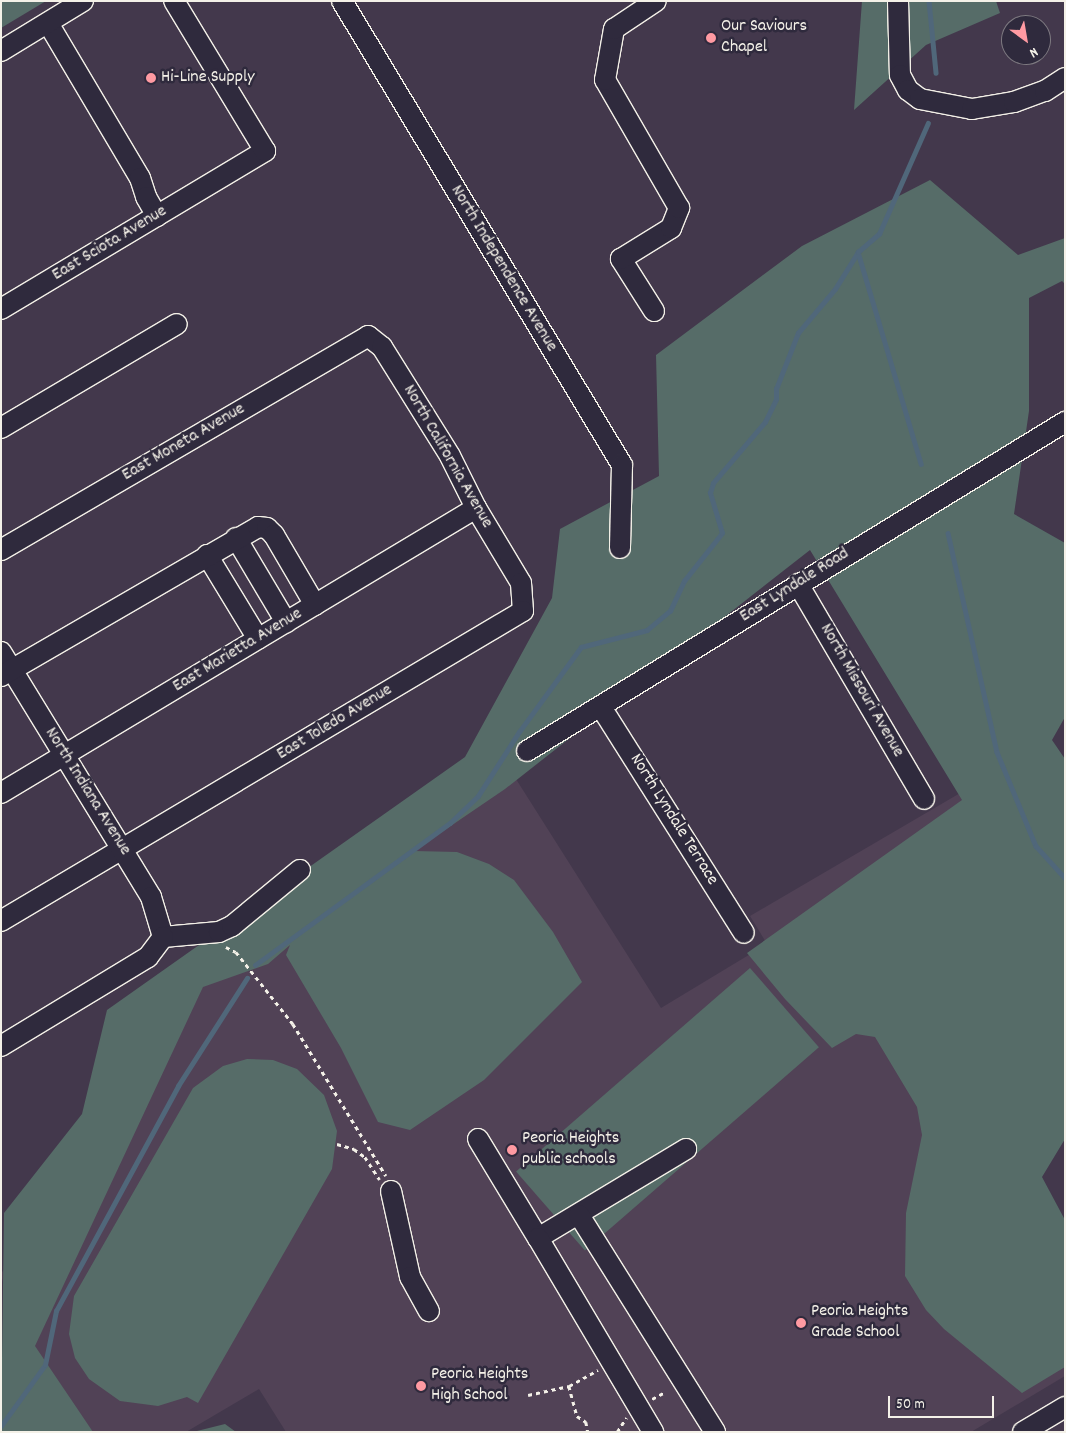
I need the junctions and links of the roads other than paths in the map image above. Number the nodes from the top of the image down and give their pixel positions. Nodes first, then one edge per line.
1 (83, 1) edge
2 (174, 1) edge
3 (342, 1) edge
4 (656, 1) edge
5 (898, 1) edge
6 (55, 13) edge
7 (1, 51) edge
8 (1065, 78) edge
9 (157, 216) junction
10 (1, 309) edge
11 (654, 311) dead end
12 (177, 324) dead end
13 (368, 336) joint
14 (1065, 422) edge
15 (1, 428) edge
16 (476, 508) junction
17 (236, 538) junction
18 (620, 548) dead end
19 (1, 550) edge
20 (207, 555) junction
21 (521, 583) joint
22 (798, 584) junction
23 (315, 604) junction
24 (286, 622) junction
25 (258, 639) junction
26 (1, 652) edge
27 (7, 673) edge
28 (601, 707) junction
29 (527, 751) dead end
30 (64, 755) junction
31 (1, 793) edge
32 (924, 799) dead end
33 (122, 849) junction
34 (300, 870) dead end
35 (1, 921) edge
36 (744, 933) dead end
37 (163, 937) junction
38 (1, 1046) edge
39 (478, 1139) dead end
40 (686, 1148) dead end
41 (391, 1187) road end
42 (579, 1214) junction
43 (538, 1238) junction
44 (429, 1311) dead end
45 (1063, 1412) edge
46 (653, 1432) edge
47 (715, 1432) edge
48 (1023, 1432) edge

1 - 6 street
2 - 9 street, East Sciota Avenue
3 - 18 street, North Independence Avenue
4 - 11 street
5 - 8 street
6 - 7 street
6 - 9 street
9 - 10 street, East Sciota Avenue
12 - 15 street
13 - 16 street, North California Avenue
13 - 19 street, East Moneta Avenue
14 - 22 street, East Lyndale Road
16 - 21 street, North California Avenue
16 - 23 street, East Marietta Avenue
17 - 20 street
17 - 23 street
17 - 24 street
20 - 25 street
20 - 27 street
21 - 33 street, East Toledo Avenue
22 - 28 street, East Lyndale Road
22 - 32 street, North Missouri Avenue
23 - 24 street, East Marietta Avenue
24 - 25 street, East Marietta Avenue
25 - 30 street, East Marietta Avenue
26 - 27 street, North Indiana Avenue
27 - 30 street, North Indiana Avenue
28 - 29 street, East Lyndale Road
28 - 36 street, North Lyndale Terrace
30 - 31 street, East Marietta Avenue
30 - 33 street, North Indiana Avenue
33 - 35 street
33 - 37 street, North Indiana Avenue
34 - 37 street
37 - 38 street
39 - 43 street
40 - 42 street
41 - 44 street
42 - 43 street
42 - 47 street
43 - 46 street
45 - 48 street

